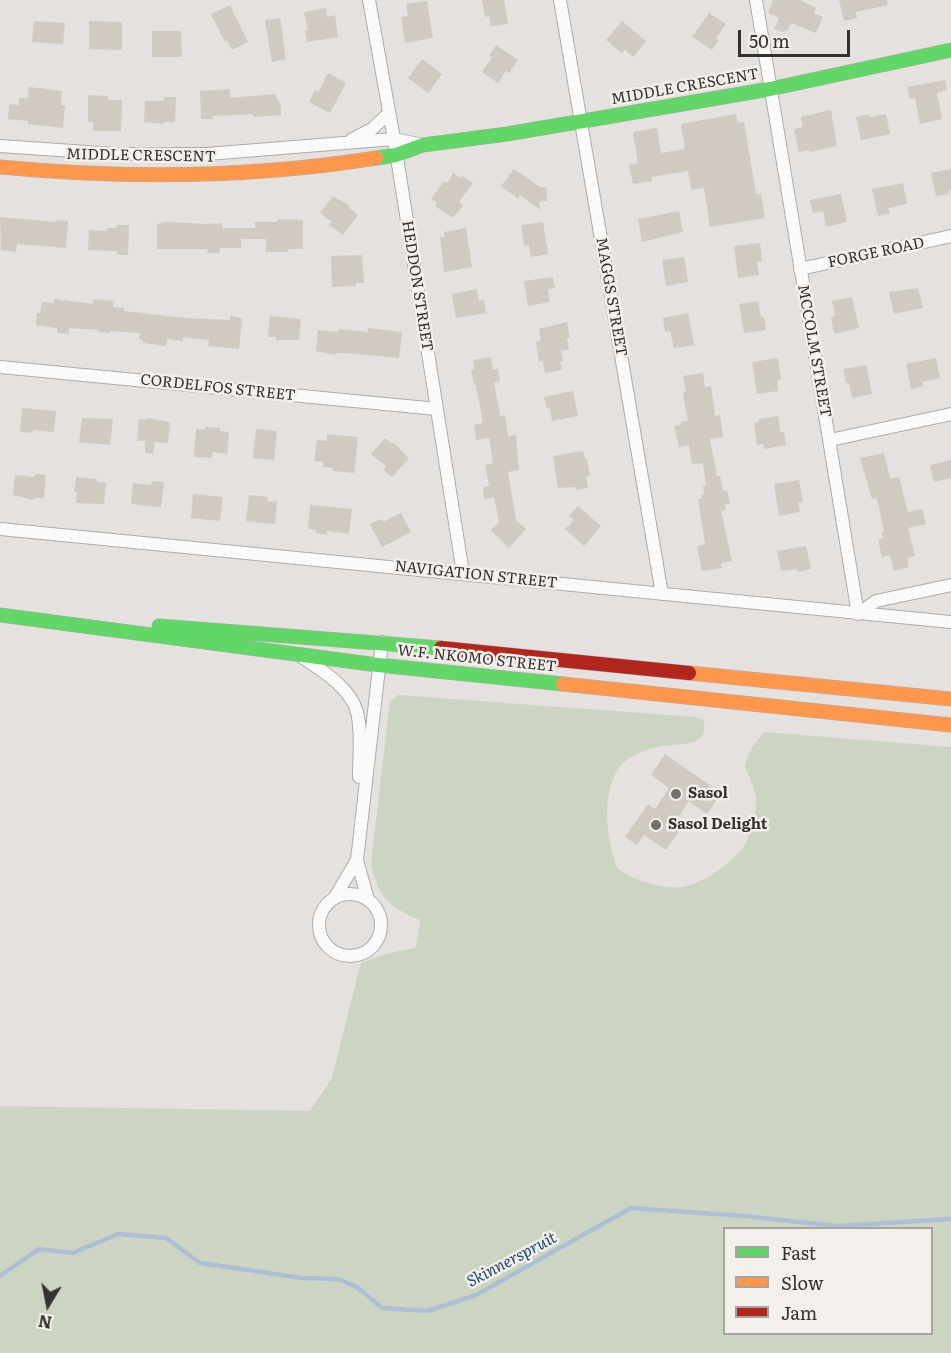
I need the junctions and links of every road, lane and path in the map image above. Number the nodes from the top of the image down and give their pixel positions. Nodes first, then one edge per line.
1 (369, 0) edge
2 (560, 0) edge
3 (756, 0) edge
4 (951, 50) edge
5 (770, 89) junction
6 (389, 113) junction
7 (581, 122) junction
8 (394, 139) junction
9 (348, 142) junction
10 (423, 145) junction
11 (0, 146) edge
12 (396, 155) junction
13 (0, 167) edge
14 (951, 236) edge
15 (800, 269) junction
16 (0, 367) edge
17 (437, 409) junction
18 (951, 414) edge
19 (830, 440) junction
20 (0, 529) edge
21 (463, 573) junction
22 (951, 585) edge
23 (662, 594) junction
24 (858, 614) junction
25 (0, 615) edge
26 (951, 622) edge
27 (382, 642) junction
28 (299, 655) junction
29 (378, 665) junction
30 (951, 699) edge
31 (951, 725) edge
32 (360, 829) junction
33 (357, 860) junction
34 (335, 897) junction
35 (368, 900) junction

1 - 6 street, HEDDON STREET
2 - 7 street, MAGGS STREET
3 - 5 street, MCCOLM STREET
4 - 5 main road, MIDDLE CRESCENT
5 - 7 main road, MIDDLE CRESCENT
5 - 15 street, MCCOLM STREET
6 - 8 street, HEDDON STREET
6 - 9 street
7 - 10 main road, MIDDLE CRESCENT
7 - 23 street, MAGGS STREET
8 - 9 street, MIDDLE CRESCENT
8 - 10 street, MIDDLE CRESCENT
8 - 12 street, HEDDON STREET
9 - 11 street, MIDDLE CRESCENT
10 - 12 main road, MIDDLE CRESCENT
12 - 13 main road, MIDDLE CRESCENT
12 - 17 street, HEDDON STREET
14 - 15 street, FORGE ROAD
15 - 19 street, MCCOLM STREET
16 - 17 street, CORDELFOS STREET
17 - 21 street, HEDDON STREET
18 - 19 street
19 - 24 street, MCCOLM STREET
20 - 21 street, NAVIGATION STREET
21 - 23 street, NAVIGATION STREET
22 - 24 street
23 - 24 street, NAVIGATION STREET
24 - 26 street, NAVIGATION STREET
25 - 27 main road, W.F. NKOMO STREET
25 - 28 main road, W.F. NKOMO STREET
27 - 29 street
27 - 30 main road, W.F. NKOMO STREET
28 - 29 main road, W.F. NKOMO STREET
28 - 32 street
29 - 31 main road, W.F. NKOMO STREET
29 - 32 street
32 - 33 street
33 - 34 street
33 - 35 street
34 - 35 street
34 - 35 street

